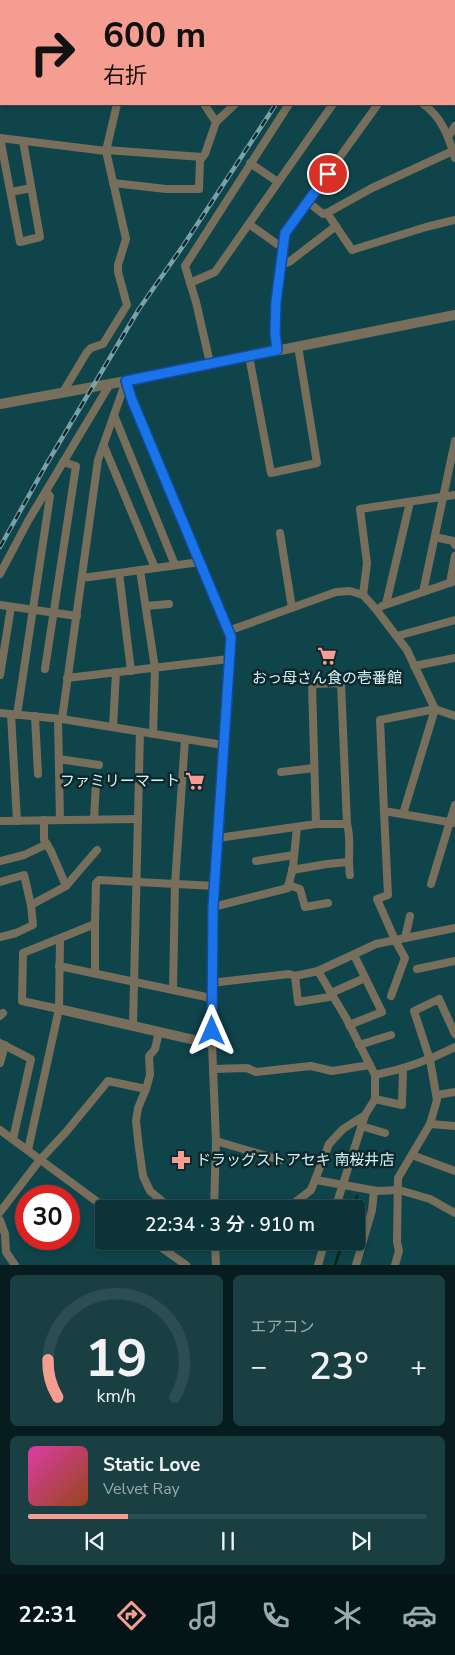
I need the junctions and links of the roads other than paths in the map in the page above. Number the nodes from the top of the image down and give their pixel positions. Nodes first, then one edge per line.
1 (117, 105) edge
2 (205, 105) edge
3 (234, 105) edge
4 (288, 105) edge
5 (332, 105) edge
6 (377, 105) edge
7 (434, 107) edge
8 (216, 122) junction
9 (455, 126) edge
10 (448, 137) junction
11 (0, 138) edge
12 (23, 140) junction
13 (106, 151) junction
14 (454, 153) edge
15 (202, 157) junction
16 (250, 163) junction
17 (278, 182) junction
18 (112, 183) junction
19 (31, 188) junction
20 (11, 192) junction
21 (308, 202) junction
22 (327, 213) junction
23 (455, 220) edge
24 (248, 224) junction
25 (336, 226) junction
26 (283, 245) junction
27 (280, 261) junction
28 (190, 283) junction
29 (455, 315) edge
30 (298, 346) junction
31 (277, 350) junction
32 (249, 356) junction
33 (210, 363) junction
34 (126, 381) junction
35 (110, 384) junction
36 (63, 392) junction
37 (0, 404) edge
38 (114, 415) junction
39 (455, 441) edge
40 (104, 446) junction
41 (63, 462) junction
42 (46, 492) junction
43 (455, 495) edge
44 (443, 498) junction
45 (410, 502) junction
46 (280, 533) dead end
47 (435, 538) junction
48 (455, 546) edge
49 (455, 556) edge
50 (200, 562) junction
51 (175, 565) junction
52 (155, 568) junction
53 (140, 570) junction
54 (119, 573) junction
55 (0, 574) edge
56 (82, 578) junction
57 (452, 582) edge
58 (423, 592) junction
59 (363, 595) junction
60 (169, 604) dead end
61 (386, 604) junction
62 (0, 605) edge
63 (146, 606) junction
64 (11, 607) junction
65 (292, 608) junction
66 (375, 608) junction
67 (32, 610) junction
68 (53, 613) junction
69 (77, 616) junction
70 (455, 620) edge
71 (228, 631) junction
72 (397, 636) junction
73 (455, 658) edge
74 (229, 659) junction
75 (414, 666) junction
76 (155, 668) junction
77 (45, 669) dead end
78 (131, 670) junction
79 (116, 672) junction
80 (0, 675) edge
81 (67, 678) junction
82 (435, 709) junction
83 (0, 713) edge
84 (14, 715) junction
85 (35, 716) junction
86 (455, 716) edge
87 (60, 719) junction
88 (113, 727) junction
89 (140, 732) junction
90 (153, 734) junction
91 (185, 739) junction
92 (223, 745) junction
93 (59, 759) junction
94 (99, 766) dead end
95 (314, 768) junction
96 (281, 772) dead end
97 (38, 774) dead end
98 (96, 783) dead end
99 (455, 805) edge
100 (384, 811) junction
101 (404, 814) junction
102 (138, 818) junction
103 (94, 819) junction
104 (44, 820) junction
105 (60, 820) junction
106 (0, 821) edge
107 (17, 821) junction
108 (452, 823) edge
109 (316, 824) junction
110 (347, 824) junction
111 (297, 827) junction
112 (218, 838) junction
113 (47, 844) junction
114 (97, 850) dead end
115 (294, 855) junction
116 (0, 861) edge
117 (256, 861) dead end
118 (348, 862) junction
119 (292, 870) junction
120 (350, 875) dead end
121 (0, 882) edge
122 (136, 882) junction
123 (176, 884) junction
124 (431, 884) dead end
125 (288, 885) junction
126 (66, 886) junction
127 (215, 886) junction
128 (328, 903) dead end
129 (31, 904) junction
130 (213, 907) junction
131 (410, 916) dead end
132 (95, 924) junction
133 (455, 928) edge
134 (0, 937) edge
135 (405, 938) junction
136 (60, 940) junction
137 (395, 940) junction
138 (354, 955) junction
139 (455, 961) edge
140 (59, 966) junction
141 (417, 969) dead end
142 (318, 971) junction
143 (95, 973) junction
144 (295, 976) junction
145 (365, 978) junction
146 (134, 981) junction
147 (211, 983) junction
148 (174, 990) junction
149 (331, 993) junction
150 (391, 996) dead end
151 (212, 998) junction
152 (59, 1009) junction
153 (349, 1025) junction
154 (133, 1026) junction
155 (160, 1032) junction
156 (455, 1034) edge
157 (391, 1036) dead end
158 (2, 1044) edge
159 (212, 1044) junction
160 (360, 1045) junction
161 (455, 1047) edge
162 (430, 1060) junction
163 (0, 1063) edge
164 (370, 1065) junction
165 (213, 1068) junction
166 (403, 1070) junction
167 (375, 1075) junction
168 (146, 1089) junction
169 (455, 1092) edge
170 (436, 1095) junction
171 (375, 1099) junction
172 (365, 1115) junction
173 (430, 1124) junction
174 (361, 1126) junction
175 (455, 1126) edge
176 (0, 1130) edge
177 (385, 1133) dead end
178 (13, 1139) junction
179 (216, 1141) junction
180 (28, 1150) junction
181 (412, 1155) junction
182 (352, 1156) junction
183 (368, 1159) dead end
184 (280, 1160) dead end
185 (40, 1161) junction
186 (455, 1172) edge
187 (316, 1180) junction
188 (342, 1185) junction
189 (399, 1190) junction
190 (374, 1191) junction
191 (95, 1200) edge
192 (161, 1200) edge
193 (214, 1200) edge
194 (300, 1200) edge
195 (338, 1200) edge
196 (0, 1212) edge
197 (455, 1212) edge
198 (0, 1220) edge
199 (165, 1250) edge
200 (215, 1250) edge
201 (322, 1250) edge
202 (15, 1265) edge
203 (186, 1265) edge
204 (216, 1265) edge
205 (318, 1265) edge
206 (356, 1265) edge
207 (395, 1265) edge

1 - 13 street
2 - 8 street
3 - 8 street
4 - 16 street
5 - 17 street
6 - 21 street
7 - 10 street
8 - 15 street
9 - 10 street
10 - 14 street
11 - 12 street
11 - 20 street
12 - 13 street
12 - 19 street
13 - 15 street
13 - 18 street
14 - 22 street
15 - 18 street
16 - 17 street
16 - 28 street
17 - 24 street
18 - 36 street
19 - 20 street
19 - 20 street
21 - 22 street
21 - 26 street
22 - 25 street
23 - 25 street
24 - 26 street
24 - 28 street
25 - 27 street
26 - 27 street
27 - 31 street
28 - 33 street
29 - 30 street
30 - 31 street
30 - 32 street
31 - 32 street
32 - 33 street
33 - 34 street
34 - 35 street
34 - 38 street
34 - 50 street
35 - 36 street
35 - 41 street
36 - 37 street
38 - 40 street
38 - 51 street
39 - 44 street
40 - 52 street
40 - 56 street
41 - 42 street
41 - 68 street
42 - 55 street
42 - 67 street
43 - 44 street
44 - 45 street
44 - 47 street
45 - 59 street
45 - 61 street
46 - 65 street
47 - 48 street
47 - 58 street
49 - 57 street
50 - 51 street
50 - 71 street
51 - 52 street
52 - 53 street
53 - 54 street
53 - 63 street
54 - 56 street
54 - 78 street
56 - 69 street
57 - 58 street
58 - 61 street
59 - 65 street
59 - 66 street
60 - 63 street
61 - 66 street
62 - 64 street
63 - 76 street
64 - 67 street
64 - 80 street
65 - 71 street
66 - 72 street
67 - 68 street
67 - 84 street
68 - 69 street
68 - 77 street
69 - 81 street
70 - 72 street
71 - 74 street
72 - 75 street
73 - 75 street
74 - 76 street
74 - 92 street
75 - 82 street
76 - 78 street
76 - 90 street
78 - 79 street
79 - 81 street
79 - 88 street
81 - 87 street
82 - 86 street
82 - 100 street
82 - 101 street
83 - 84 street
84 - 85 street
84 - 107 street
85 - 87 street
85 - 97 street
87 - 88 street
87 - 93 street
88 - 89 street
89 - 90 street
89 - 102 street
90 - 91 street
91 - 92 street
91 - 123 street
92 - 112 street
93 - 94 street
93 - 105 street
95 - 96 street
95 - 109 street
95 - 110 street
98 - 103 street
99 - 108 street
100 - 101 street
100 - 137 street
101 - 108 street
102 - 103 street
102 - 122 street
103 - 105 street
104 - 105 street
104 - 107 street
104 - 113 street
106 - 107 street
108 - 124 street
109 - 110 street
109 - 111 street
110 - 118 street
111 - 112 street
111 - 115 street
112 - 127 street
113 - 116 street
113 - 126 street
114 - 126 street
115 - 117 street
115 - 119 street
118 - 119 street
118 - 120 street
119 - 125 street
121 - 129 street
122 - 123 street
122 - 132 street
122 - 146 street
123 - 127 street
123 - 148 street
125 - 128 street
125 - 130 street
126 - 129 street
127 - 130 street
129 - 134 street
130 - 147 street
131 - 135 street
132 - 136 street
132 - 143 street
133 - 135 street
135 - 137 street
136 - 140 street
136 - 152 street
137 - 138 street
137 - 150 street
138 - 142 street
138 - 145 street
139 - 141 street
140 - 143 street
140 - 152 street
142 - 144 street
142 - 149 street
143 - 146 street
144 - 147 street
144 - 149 street
145 - 149 street
145 - 153 street
146 - 148 street
146 - 154 street
147 - 151 street
148 - 151 street
149 - 153 street
151 - 159 street
152 - 154 street
152 - 180 street
153 - 160 street
154 - 155 street
155 - 159 street
155 - 168 street
156 - 162 street
157 - 160 street
158 - 163 street
158 - 178 street
159 - 165 street
160 - 164 street
161 - 162 street
162 - 166 street
162 - 170 street
164 - 165 street
164 - 167 street
165 - 179 street
166 - 167 street
166 - 171 street
167 - 171 street
168 - 185 street
168 - 192 street
169 - 170 street
170 - 173 street
171 - 172 street
172 - 174 street
172 - 187 street
173 - 175 street
173 - 181 street
174 - 177 street
174 - 182 street
176 - 178 street
178 - 180 street
179 - 184 street
179 - 193 street
180 - 185 street
181 - 186 street
181 - 189 street
182 - 183 street
182 - 188 street
185 - 191 street
185 - 196 street
187 - 188 street
187 - 194 street
188 - 190 street
188 - 195 street
189 - 190 street
189 - 197 street
189 - 207 street
190 - 206 street
198 - 202 street
199 - 203 street
200 - 204 street
201 - 205 street

